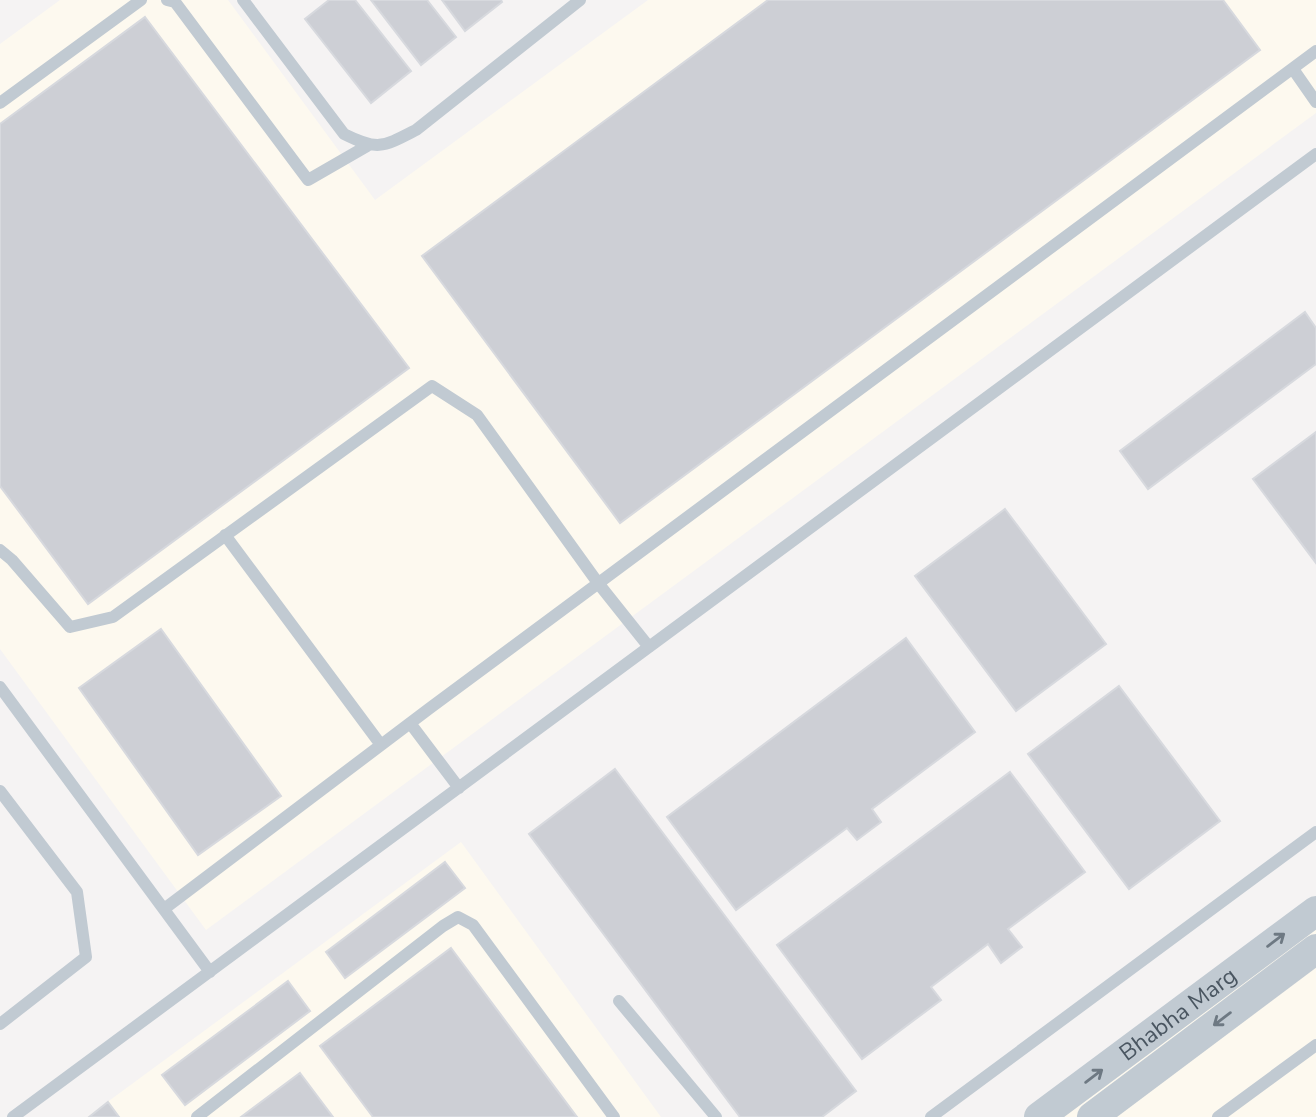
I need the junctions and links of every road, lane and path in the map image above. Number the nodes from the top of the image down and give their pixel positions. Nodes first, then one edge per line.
1 (141, 0) edge
2 (167, 0) edge
3 (243, 0) edge
4 (580, 0) edge
5 (1316, 51) edge
6 (1293, 69) junction
7 (1316, 102) edge
8 (0, 103) edge
9 (367, 145) junction
10 (1316, 154) edge
11 (225, 536) junction
12 (0, 550) edge
13 (598, 583) junction
14 (649, 647) junction
15 (0, 687) edge
16 (410, 723) junction
17 (381, 745) junction
18 (459, 788) junction
19 (0, 790) edge
20 (1316, 832) edge
21 (164, 909) junction
22 (1316, 911) edge
23 (1316, 949) edge
24 (210, 972) junction
25 (619, 1001) dead end
26 (0, 1024) edge
27 (1316, 1045) edge
28 (1045, 1115) edge
29 (13, 1117) edge
30 (197, 1117) edge
31 (614, 1117) edge
32 (716, 1117) edge
33 (931, 1117) edge
34 (1092, 1117) edge
35 (1218, 1117) edge

1 - 8 lane
2 - 9 lane
3 - 9 lane
4 - 9 lane
5 - 6 lane
6 - 7 lane
6 - 13 lane
10 - 14 lane
11 - 12 lane
11 - 13 lane
11 - 17 lane
13 - 14 lane
13 - 16 lane
14 - 18 lane
15 - 21 lane
16 - 17 lane
16 - 18 lane
17 - 21 lane
18 - 24 lane
19 - 26 lane
20 - 33 lane
21 - 24 lane
28 -> 22 street, Bhabha Marg
23 -> 34 street, Bhabha Marg
24 - 29 lane
25 - 32 lane
27 - 35 lane
30 - 31 lane

